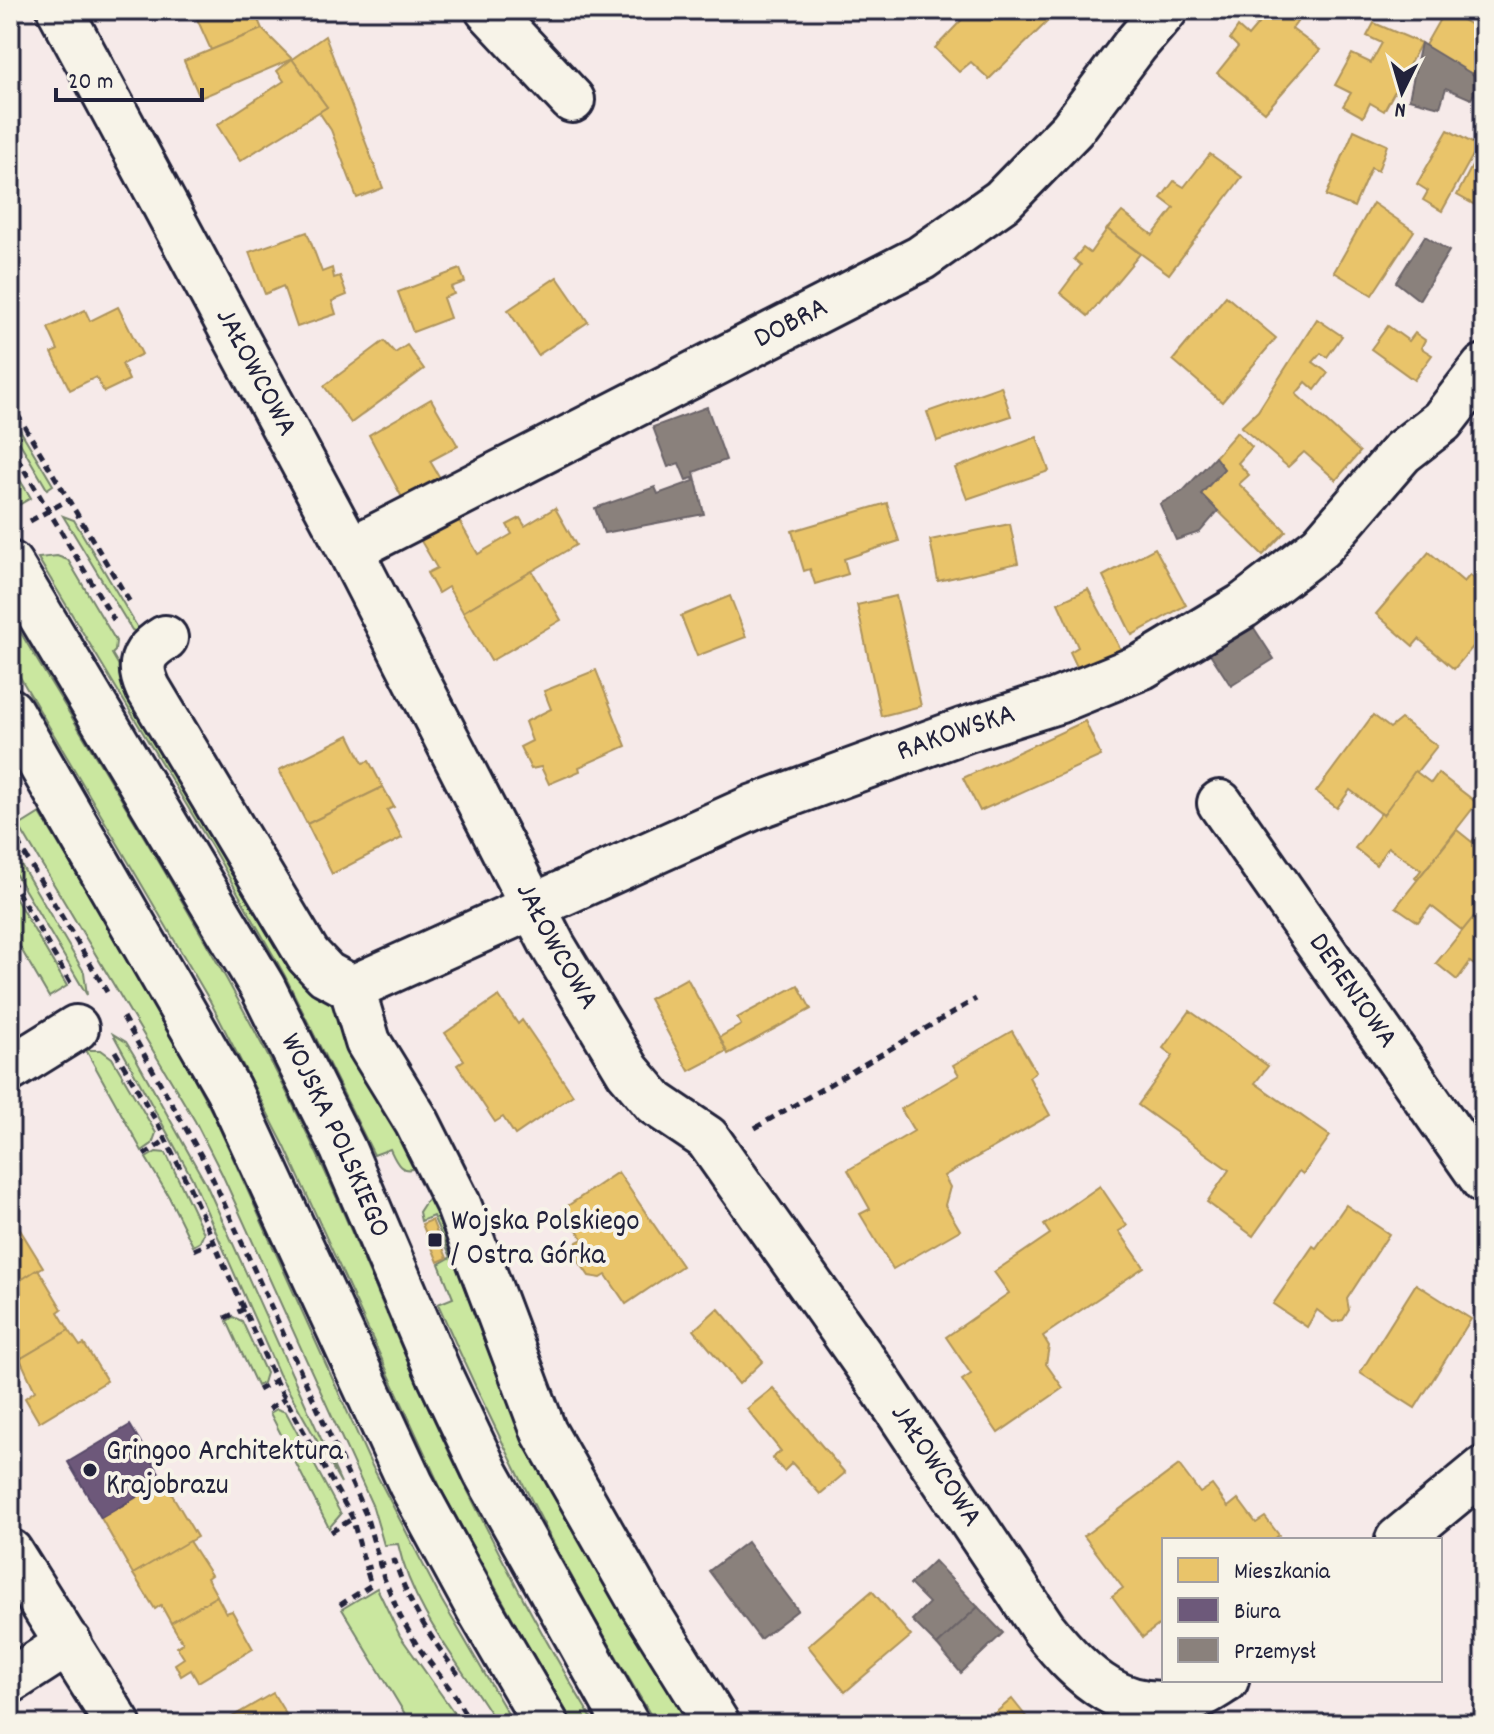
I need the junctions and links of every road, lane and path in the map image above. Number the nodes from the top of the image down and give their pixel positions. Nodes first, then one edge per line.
1 (60, 10) edge
2 (488, 10) edge
3 (1165, 10) edge
4 (572, 100) dead end
5 (1484, 367) edge
6 (10, 402) edge
7 (10, 446) edge
8 (48, 511) junction
9 (15, 546) edge
10 (350, 550) junction
11 (154, 648) joint
12 (10, 711) edge
13 (1220, 803) dead end
14 (10, 830) edge
15 (10, 879) edge
16 (533, 908) junction
17 (352, 988) junction
18 (976, 999) dead end
19 (115, 1004) dead end
20 (121, 1015) dead end
21 (86, 1023) junction
22 (10, 1069) edge
23 (166, 1140) junction
24 (716, 1151) junction
25 (144, 1155) dead end
26 (1484, 1181) edge
27 (214, 1241) junction
28 (194, 1250) dead end
29 (244, 1309) junction
30 (225, 1318) dead end
31 (276, 1380) junction
32 (258, 1390) dead end
33 (286, 1398) junction
34 (269, 1409) dead end
35 (1484, 1469) edge
36 (352, 1519) junction
37 (331, 1532) dead end
38 (1400, 1538) edge
39 (10, 1552) edge
40 (380, 1564) junction
41 (366, 1568) junction
42 (340, 1605) dead end
43 (69, 1643) junction
44 (462, 1679) dead end
45 (10, 1681) edge
46 (1222, 1682) edge
47 (118, 1724) edge
48 (471, 1724) edge
49 (546, 1724) edge
50 (626, 1724) edge
51 (717, 1724) edge

1 - 10 street, JAŁOWCOWA
2 - 4 street
3 - 10 street, DOBRA
5 - 16 street, RAKOWSKA
6 - 8 path
7 - 8 path
8 - 9 path
8 - 11 path
9 - 50 street, WOJSKA POLSKIEGO
10 - 16 street, JAŁOWCOWA
11 - 17 street
12 - 49 street
13 - 26 street, DERENIOWA
14 - 19 path
15 - 21 path
16 - 17 street, RAKOWSKA
16 - 24 street, JAŁOWCOWA
17 - 51 street
18 - 24 path
20 - 40 path
21 - 22 street
21 - 23 path
23 - 25 path
23 - 27 path
24 - 46 street, JAŁOWCOWA
27 - 28 path
27 - 29 path
29 - 30 path
29 - 31 path
31 - 32 path
31 - 33 path
33 - 34 path
33 - 36 path
35 - 38 street
36 - 37 path
36 - 41 path
39 - 43 street
40 - 41 path
40 - 44 path
40 - 48 path
41 - 42 path
43 - 45 street
43 - 47 street

